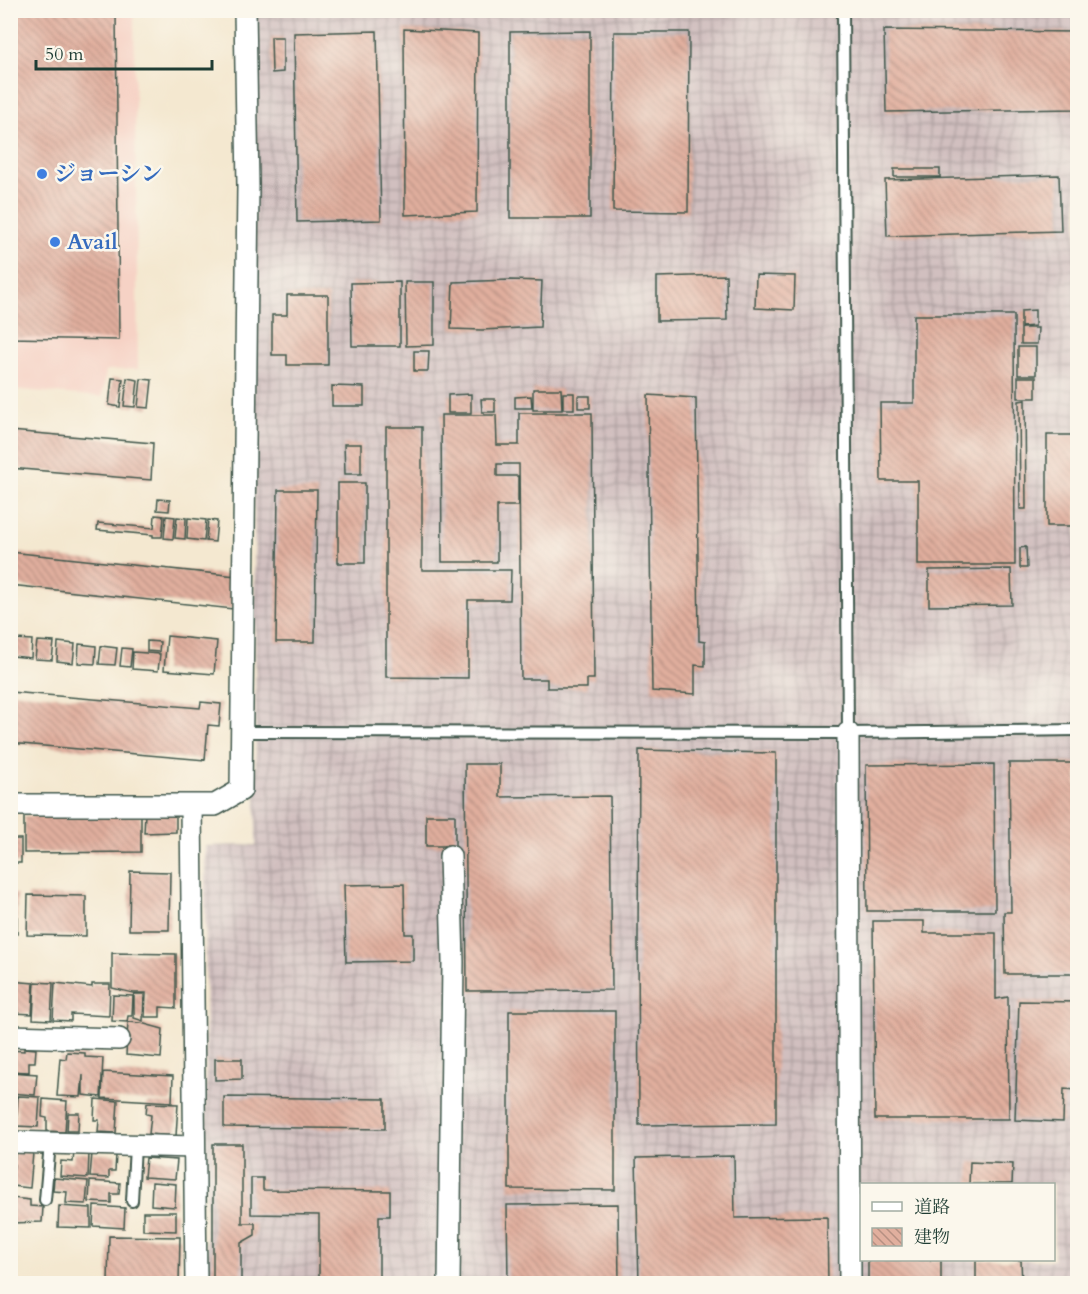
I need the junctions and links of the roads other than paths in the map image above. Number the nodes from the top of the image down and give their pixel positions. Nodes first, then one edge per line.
1 (245, 10) edge
2 (843, 10) edge
3 (1077, 730) edge
4 (242, 732) junction
5 (848, 733) junction
6 (10, 805) edge
7 (191, 806) junction
8 (450, 856) dead end
9 (10, 1036) edge
10 (119, 1039) dead end
11 (10, 1142) edge
12 (50, 1143) junction
13 (135, 1146) junction
14 (194, 1147) junction
15 (45, 1200) dead end
16 (132, 1201) dead end
17 (196, 1284) edge
18 (449, 1284) edge
19 (850, 1284) edge

1 - 4 street
2 - 5 lane
3 - 5 lane
4 - 5 lane
4 - 7 street
5 - 19 street
6 - 7 street
7 - 14 street
8 - 18 street
9 - 10 street
11 - 12 street
12 - 13 street
12 - 15 lane
13 - 14 street
13 - 16 lane
14 - 17 street

